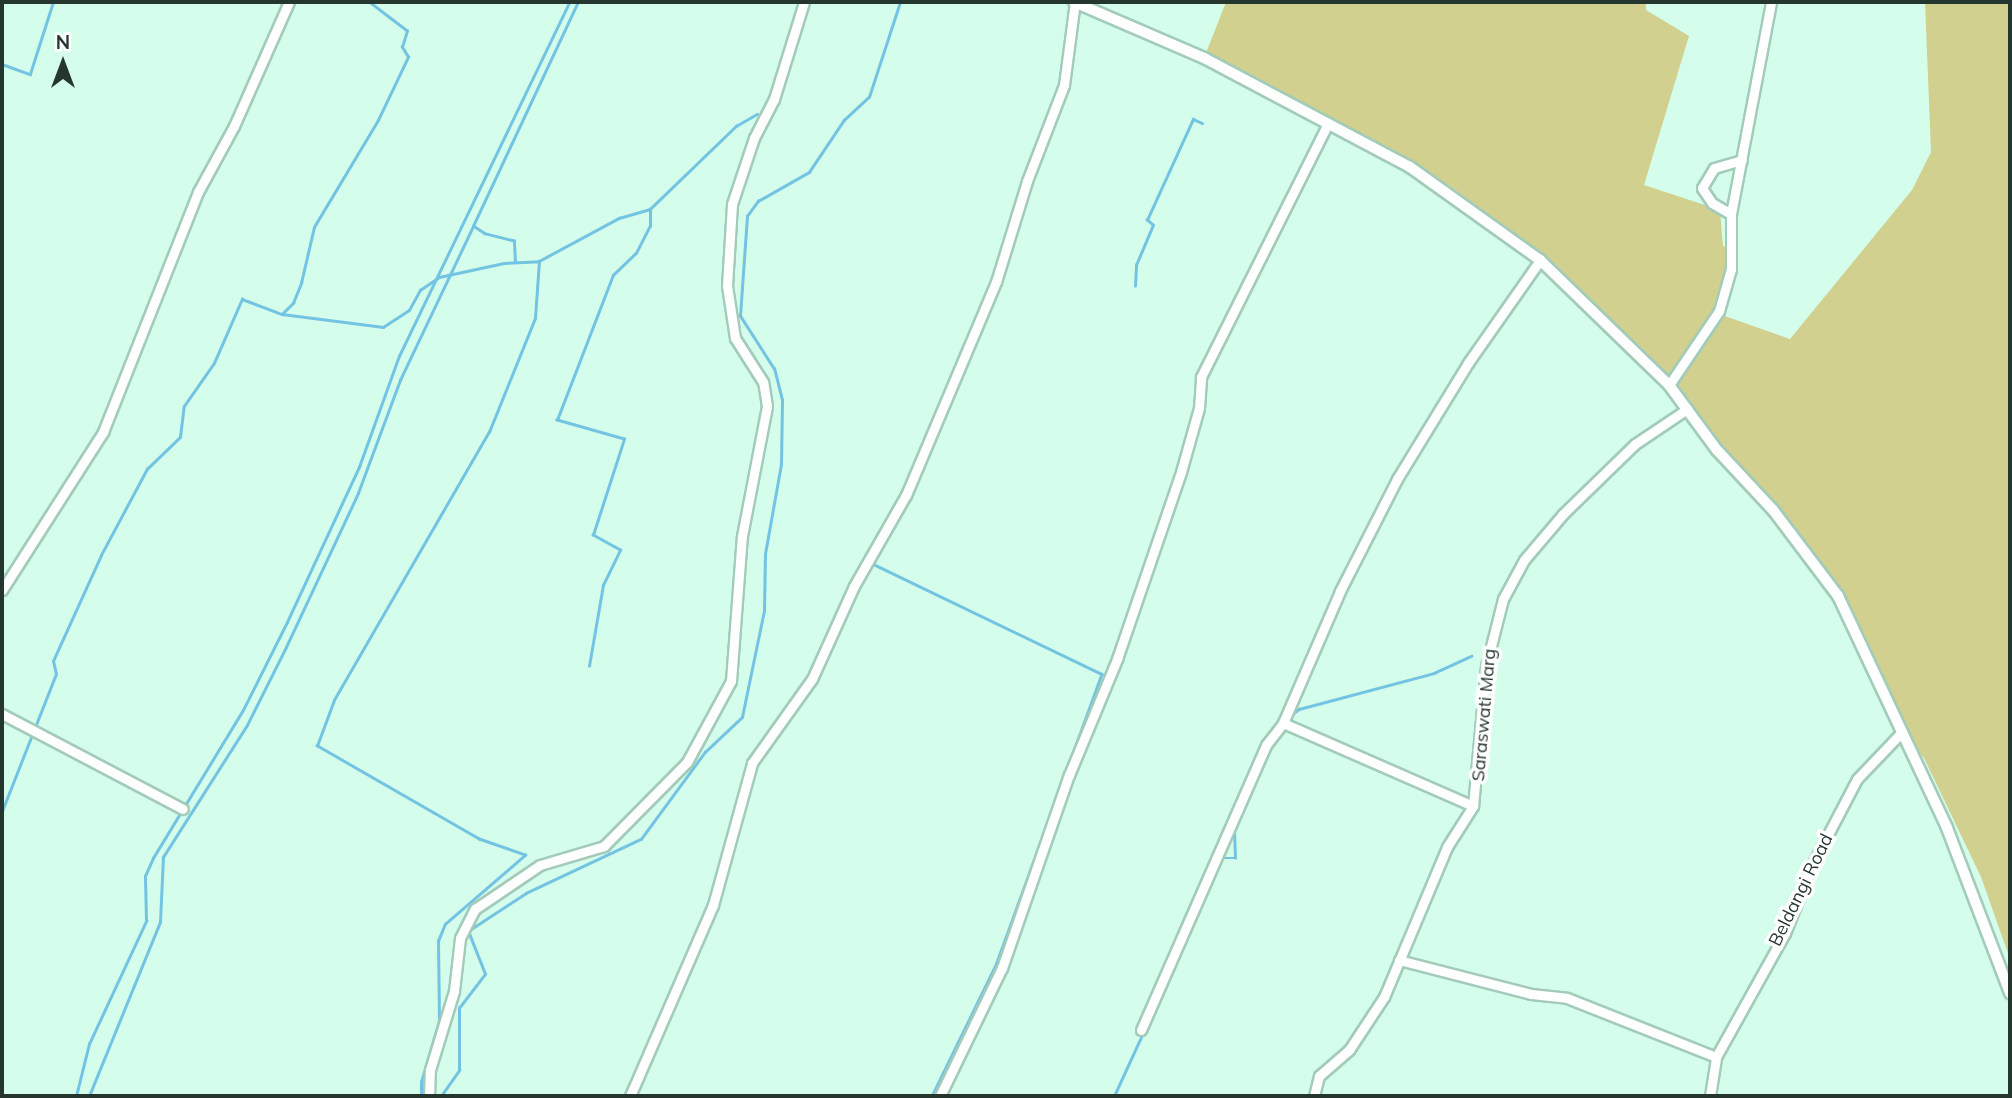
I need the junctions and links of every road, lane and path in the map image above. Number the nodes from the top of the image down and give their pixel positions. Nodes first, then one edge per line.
1 (289, 2) edge
2 (804, 2) edge
3 (1075, 2) edge
4 (1771, 2) edge
5 (1328, 123) junction
6 (1742, 160) junction
7 (1731, 214) junction
8 (1540, 260) junction
9 (1669, 384) junction
10 (1687, 409) junction
11 (2, 590) edge
12 (2, 715) edge
13 (1283, 723) junction
14 (1900, 734) junction
15 (1473, 806) junction
16 (183, 809) dead end
17 (1399, 960) junction
18 (2010, 993) edge
19 (1141, 1030) dead end
20 (1716, 1057) junction
21 (429, 1096) edge
22 (630, 1096) edge
23 (940, 1096) edge
24 (1314, 1096) edge
25 (1710, 1096) edge

1 - 11 street
2 - 21 street
3 - 5 street
3 - 22 street
4 - 6 street
5 - 8 street
5 - 23 street
6 - 7 street
6 - 7 street
7 - 9 street
8 - 9 street
8 - 13 street
9 - 10 street
10 - 14 street
10 - 15 street, Saraswati Marg
12 - 16 street
13 - 15 street
13 - 19 street
14 - 18 street
14 - 20 street, Beldangi Road
15 - 17 street, Saraswati Marg
17 - 20 street
17 - 24 street, Saraswati Marg
20 - 25 street, Beldangi Road

